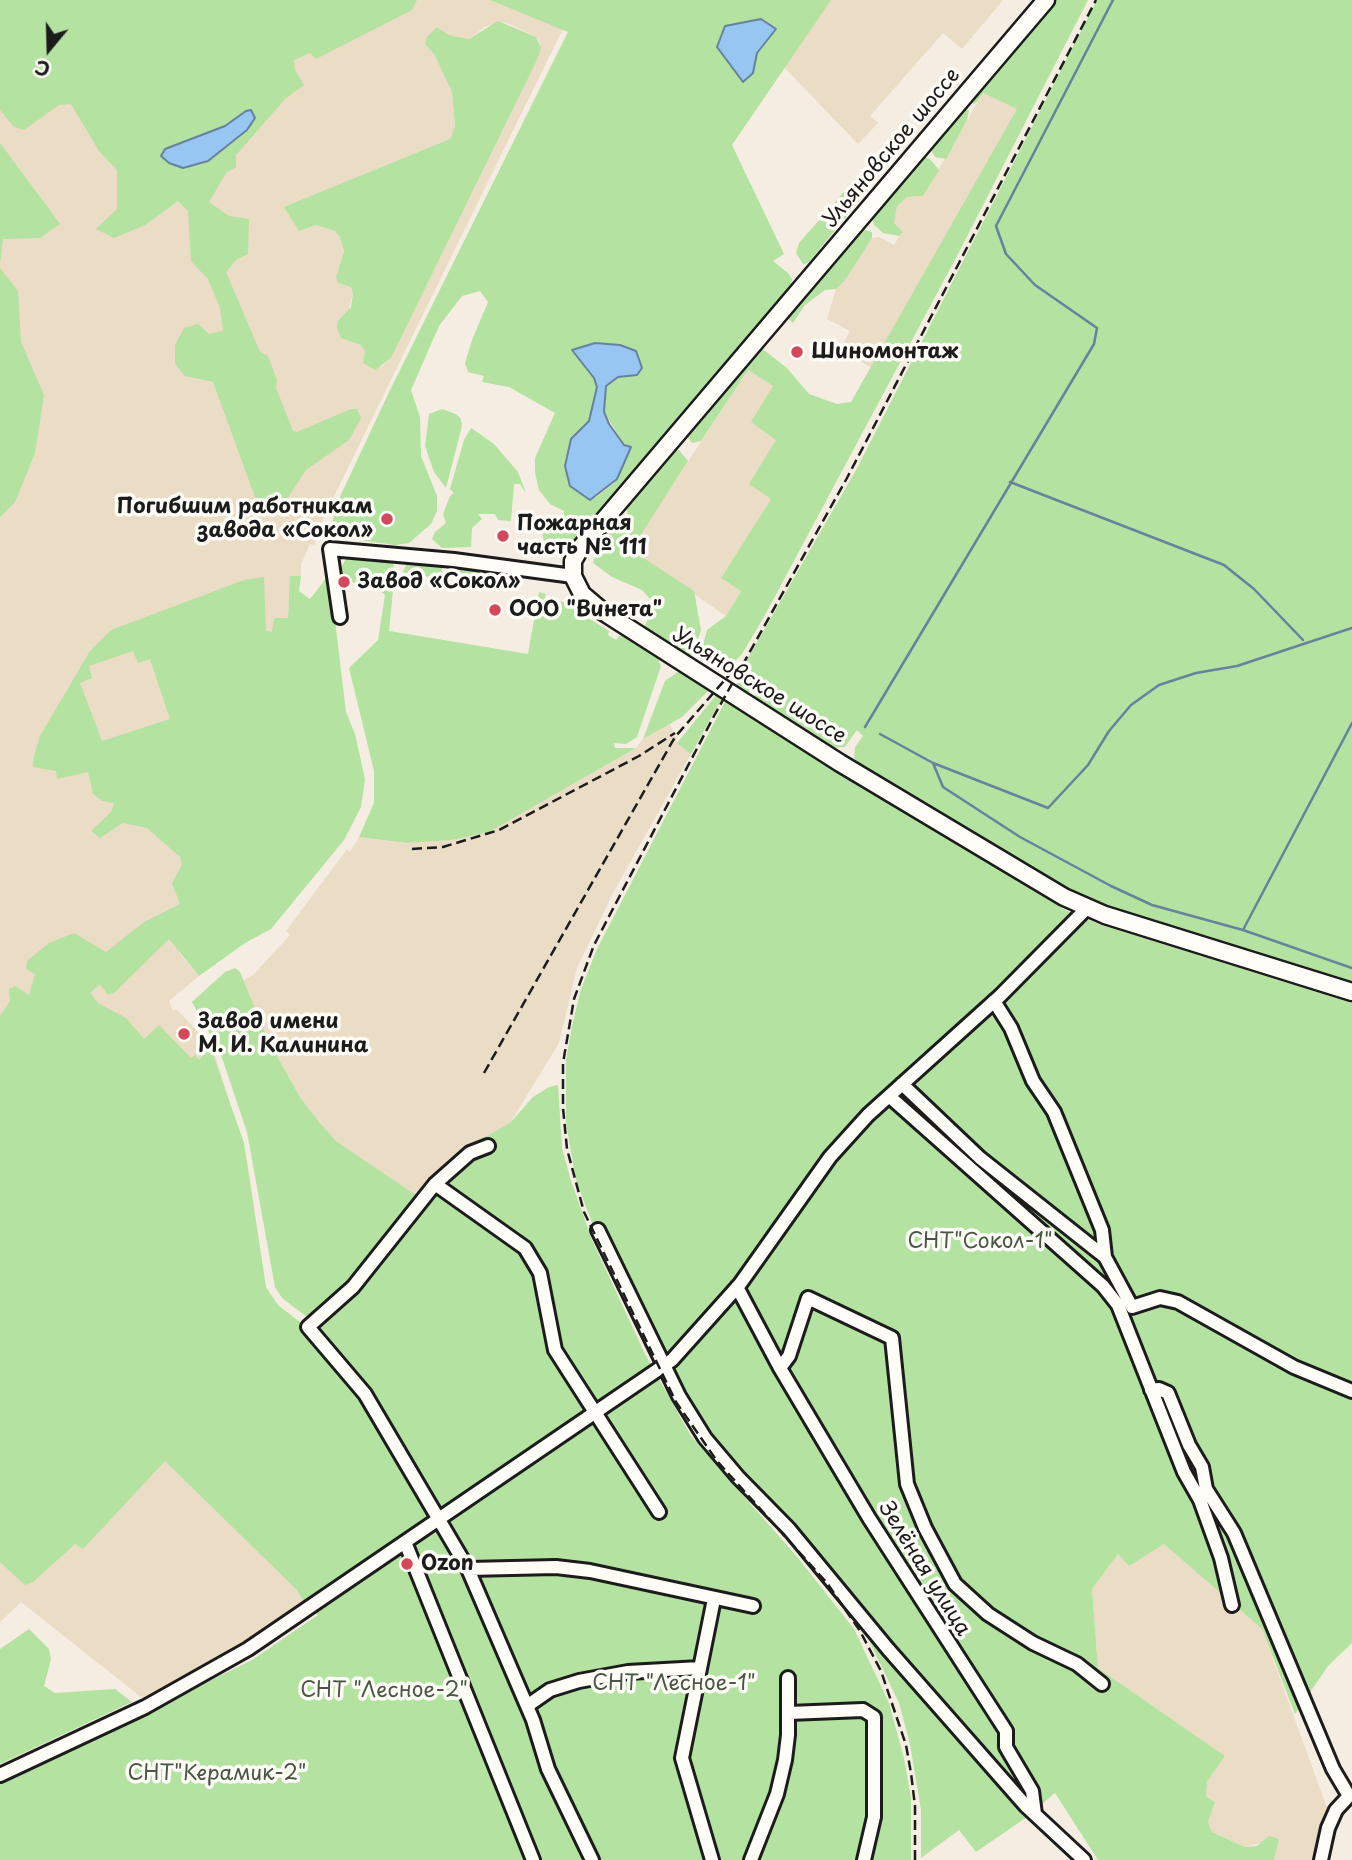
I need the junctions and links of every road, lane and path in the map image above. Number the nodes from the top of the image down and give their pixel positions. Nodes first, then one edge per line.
1 (1046, 0) edge
2 (573, 576) junction
3 (340, 617) dead end
4 (1087, 908) junction
5 (1352, 992) edge
6 (994, 1002) junction
7 (902, 1084) junction
8 (889, 1096) junction
9 (488, 1146) dead end
10 (435, 1184) junction
11 (598, 1230) dead end
12 (1105, 1257) junction
13 (737, 1287) junction
14 (664, 1366) junction
15 (780, 1368) junction
16 (1151, 1390) junction
17 (1352, 1391) edge
18 (594, 1413) junction
19 (659, 1512) dead end
20 (440, 1518) junction
21 (405, 1542) junction
22 (468, 1569) junction
23 (714, 1600) junction
24 (1232, 1605) dead end
25 (753, 1606) dead end
26 (700, 1668) junction
27 (788, 1678) dead end
28 (1102, 1684) dead end
29 (527, 1706) junction
30 (789, 1713) junction
31 (0, 1775) edge
32 (1350, 1797) edge
33 (1035, 1814) junction
34 (533, 1860) edge
35 (592, 1860) edge
36 (712, 1860) edge
37 (751, 1860) edge
38 (864, 1860) edge
39 (1084, 1860) edge
40 (1321, 1860) edge

1 - 2 main road, Ульяновское шоссе
2 - 3 street
2 - 4 main road, Ульяновское шоссе
4 - 5 main road, Ульяновское шоссе
4 - 6 street
6 - 7 street
6 - 12 street
7 - 8 street
7 - 12 street
8 - 13 street
8 - 16 street
9 - 10 street
10 - 18 street
10 - 20 street
11 - 14 street
12 - 17 street
13 - 14 street
13 - 15 street, Зелёная улица
14 - 18 street
14 - 33 street
15 - 28 street
15 - 33 street, Зелёная улица
16 - 24 street
16 - 32 street
18 - 19 street
18 - 20 street
20 - 21 street
20 - 22 street
21 - 31 street
21 - 34 street
22 - 23 street
22 - 29 street
23 - 25 street
23 - 26 street
26 - 29 street
26 - 36 street
27 - 30 street
29 - 35 street
30 - 37 street
30 - 38 street
32 - 40 street
33 - 39 street

